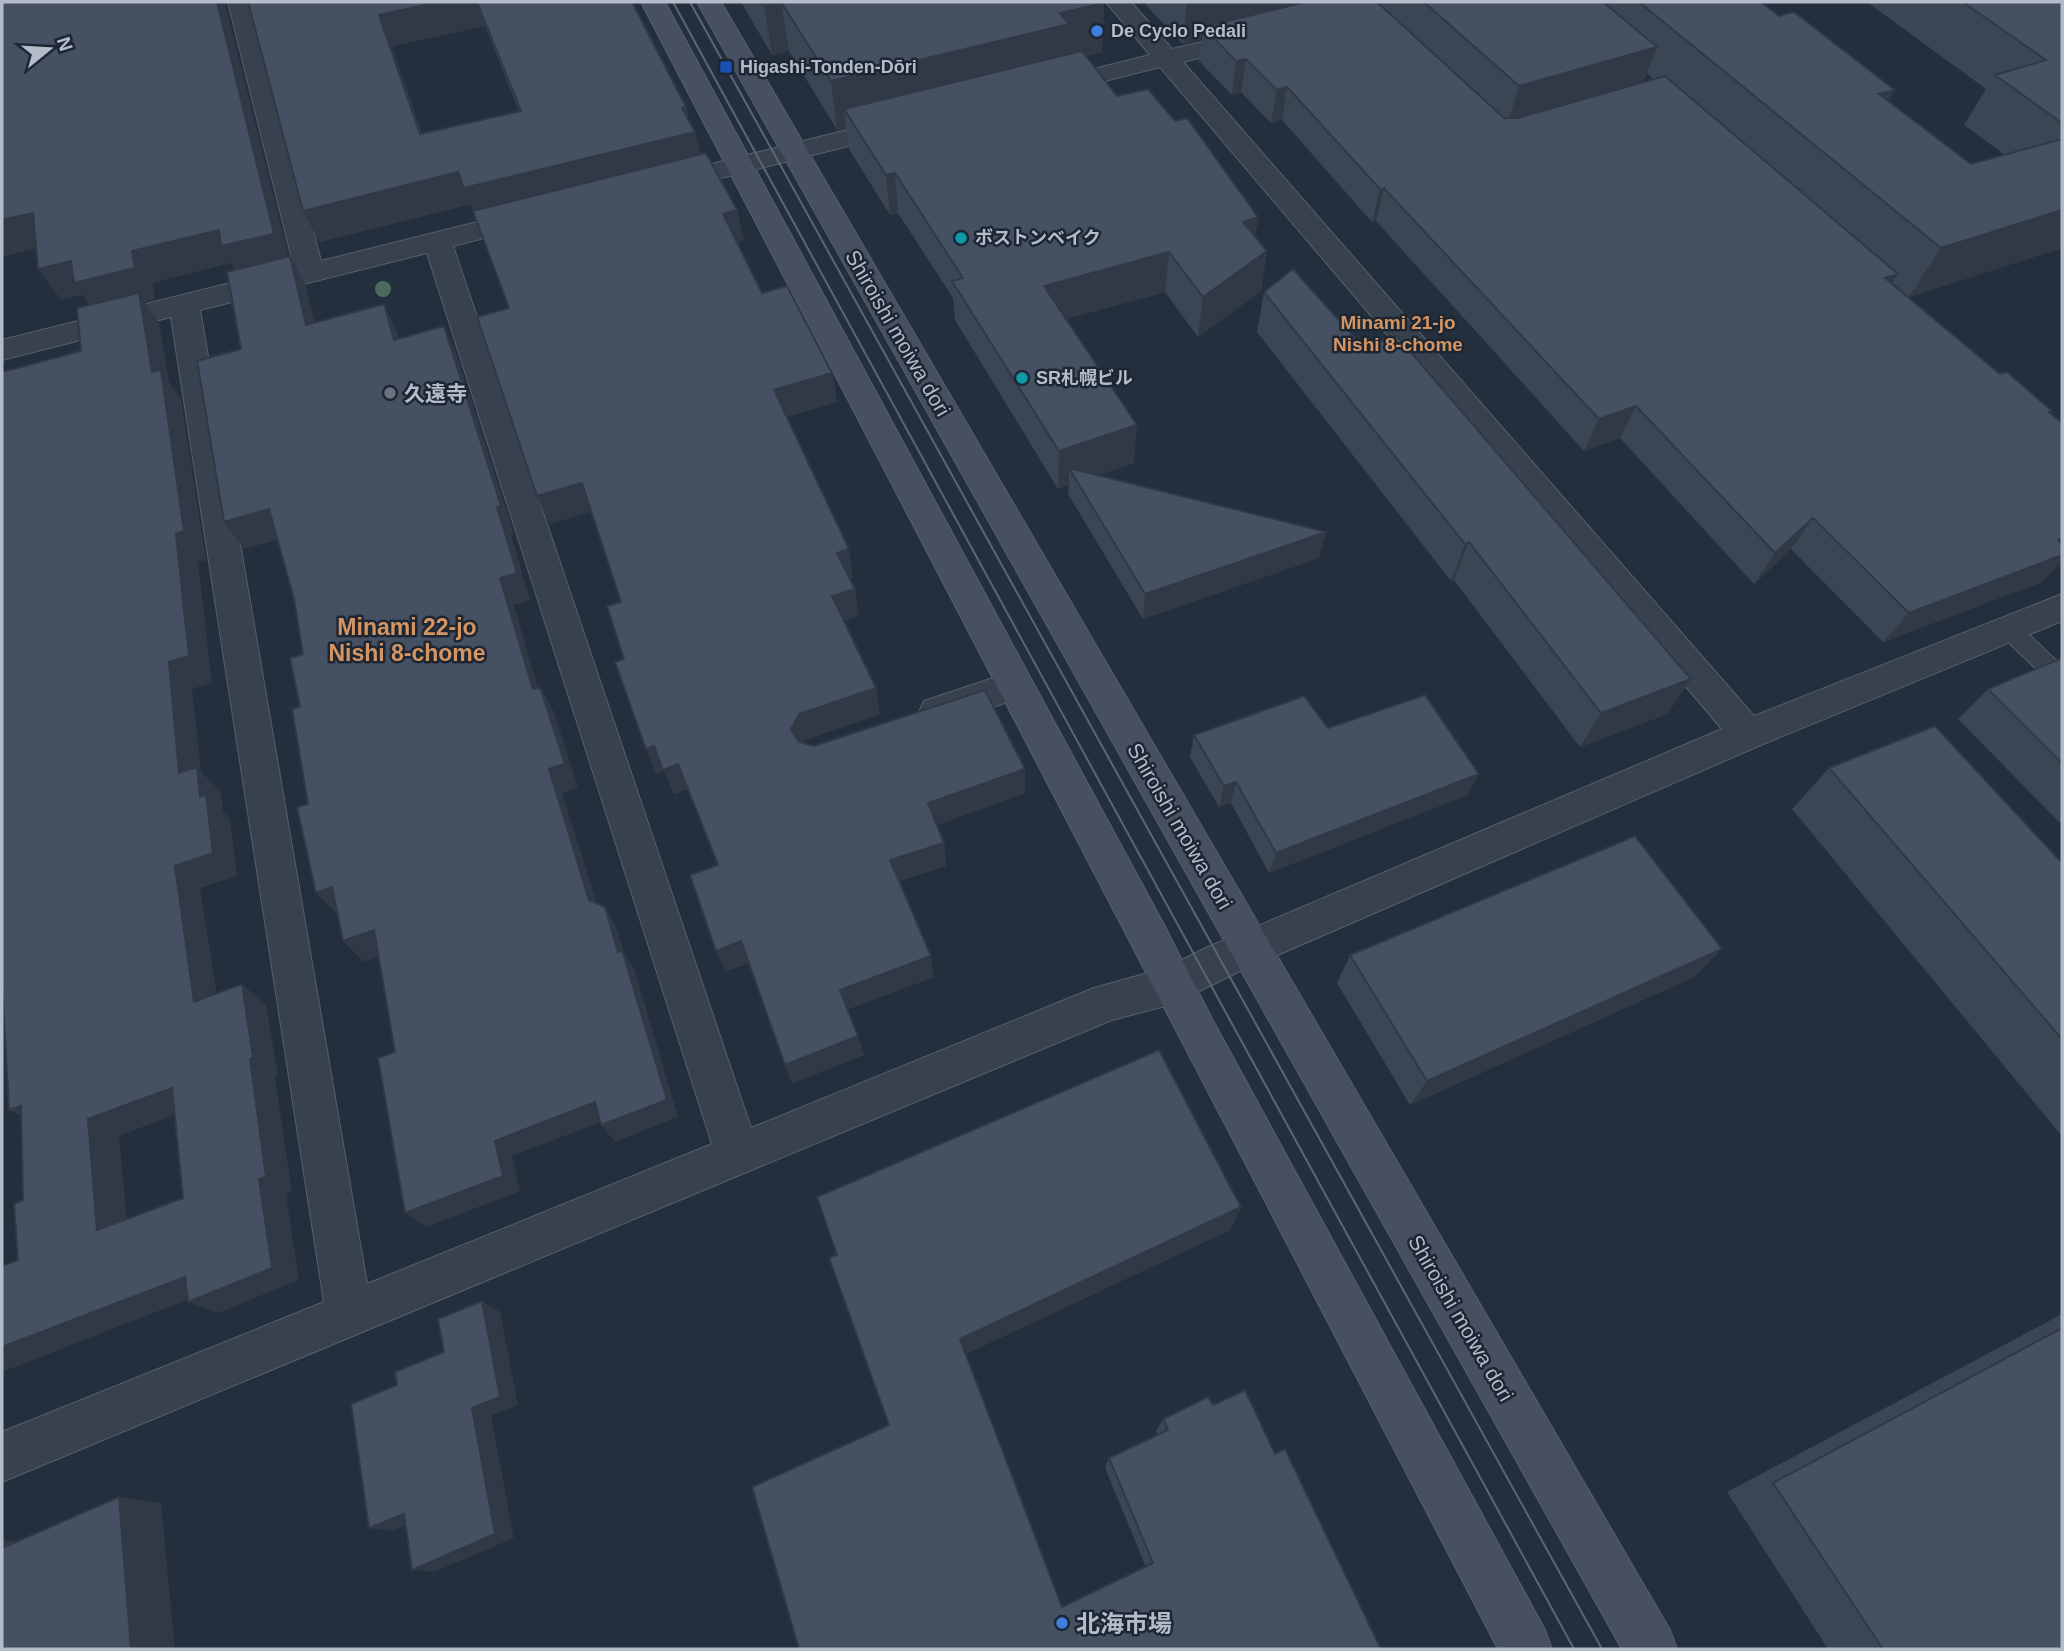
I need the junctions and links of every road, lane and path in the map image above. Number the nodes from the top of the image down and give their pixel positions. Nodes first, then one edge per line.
1 (240, 2) edge
2 (653, 2) edge
3 (709, 2) edge
4 (1118, 2) edge
5 (1275, 31) edge
6 (1167, 58) junction
7 (1022, 94) edge
8 (918, 120) edge
9 (794, 151) junction
10 (739, 165) junction
11 (636, 191) edge
12 (556, 211) edge
13 (437, 241) junction
14 (310, 273) junction
15 (184, 304) junction
16 (2, 349) edge
17 (2062, 607) edge
18 (2009, 629) junction
19 (2062, 680) edge
20 (1014, 685) junction
21 (910, 722) edge
22 (1748, 734) junction
23 (1250, 948) junction
24 (1172, 985) junction
25 (738, 1156) junction
26 (349, 1314) junction
27 (2, 1457) edge
28 (1526, 1649) edge
29 (1651, 1649) edge

1 - 14 street
2 - 10 main road
3 - 9 main road, Shiroishi moiwa dori
4 - 6 street
5 - 6 street
6 - 7 street
6 - 22 street
8 - 9 street
9 - 10 street
9 - 23 main road, Shiroishi moiwa dori
10 - 11 street
10 - 20 main road
12 - 13 street
13 - 14 street
13 - 25 street
14 - 15 street
15 - 16 street
15 - 26 street
17 - 18 street
18 - 19 lane
18 - 22 street
20 - 21 street
20 - 24 main road
22 - 23 street
23 - 24 street
23 - 29 main road, Shiroishi moiwa dori
24 - 25 street
24 - 28 main road
25 - 26 street
26 - 27 street

